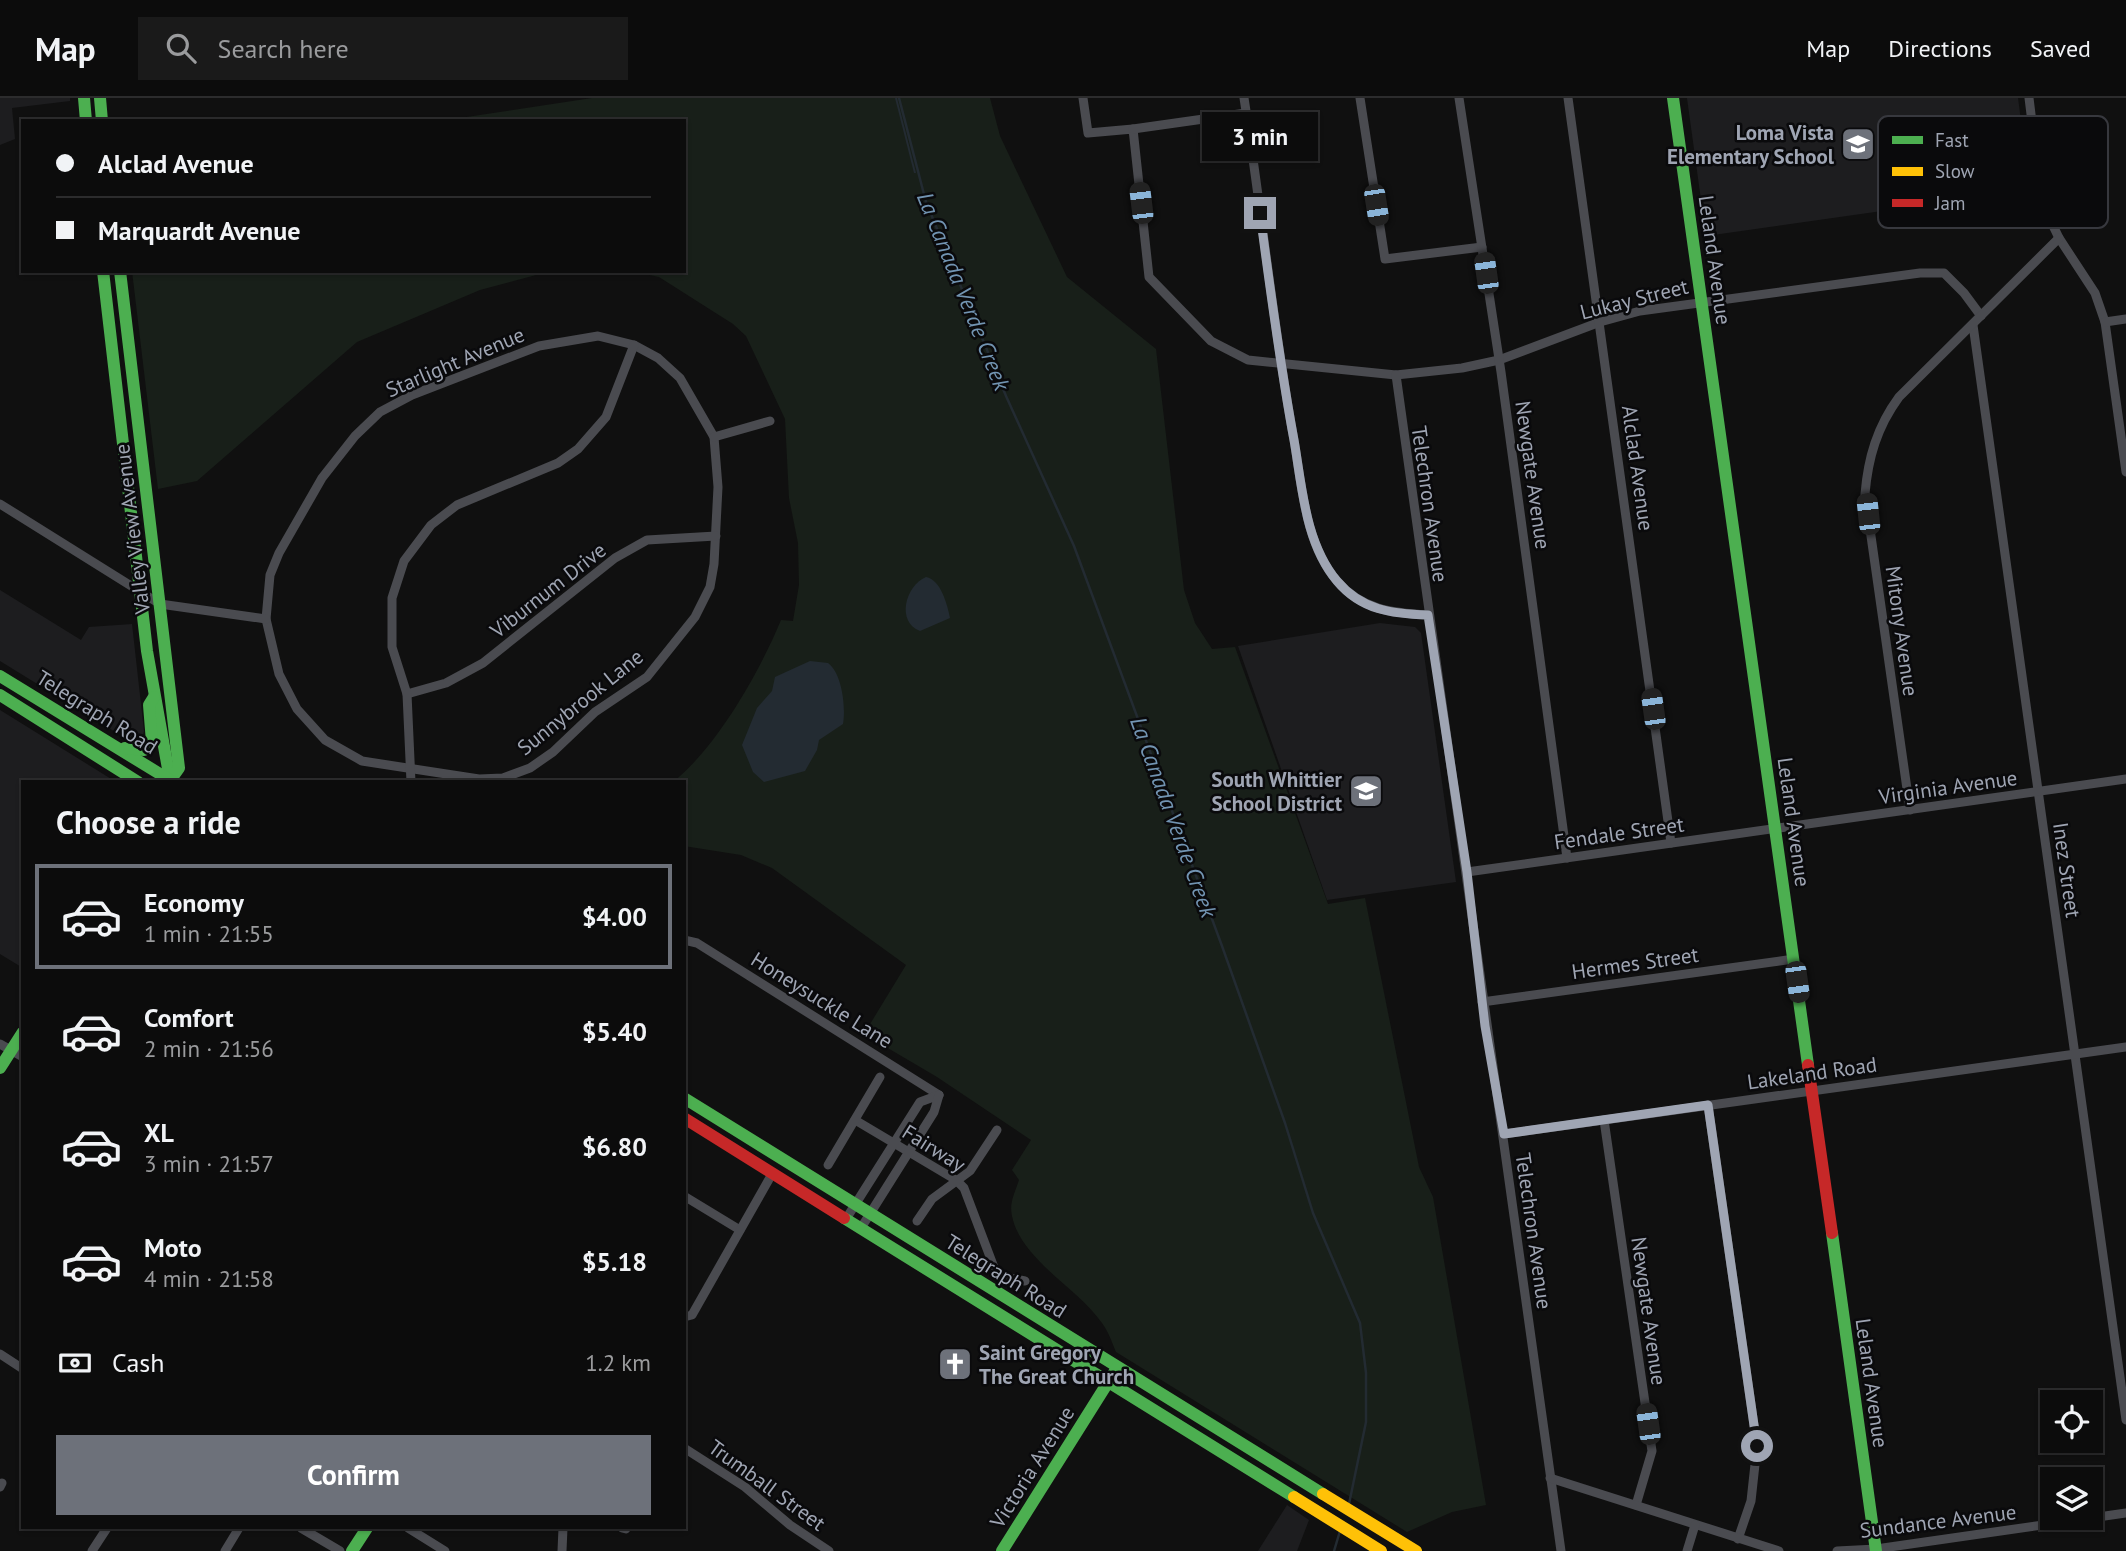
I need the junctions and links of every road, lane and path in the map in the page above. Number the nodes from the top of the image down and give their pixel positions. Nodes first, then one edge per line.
1 (83, 98) edge
2 (100, 98) edge
3 (1083, 98) edge
4 (1244, 98) edge
5 (1360, 98) edge
6 (1459, 98) edge
7 (1568, 98) edge
8 (1673, 98) edge
9 (2029, 98) edge
10 (1246, 113) junction
11 (2031, 116) edge
12 (86, 119) edge
13 (102, 119) edge
14 (1133, 129) junction
15 (2054, 228) edge
16 (2059, 237) junction
17 (1482, 247) junction
18 (103, 273) edge
19 (120, 273) edge
20 (1702, 300) junction
21 (1981, 316) junction
22 (2126, 319) edge
23 (1600, 322) junction
24 (2105, 322) junction
25 (1973, 325) junction
26 (634, 345) junction
27 (1499, 360) junction
28 (1280, 364) junction
29 (1396, 375) junction
30 (769, 421) dead end
31 (714, 437) junction
32 (2126, 472) edge
33 (0, 504) edge
34 (716, 536) junction
35 (141, 593) junction
36 (160, 604) junction
37 (1428, 615) junction
38 (266, 619) junction
39 (0, 676) edge
40 (407, 694) junction
41 (0, 695) edge
42 (154, 697) junction
43 (114, 744) junction
44 (410, 768) junction
45 (2126, 779) edge
46 (135, 780) edge
47 (168, 780) edge
48 (171, 780) edge
49 (172, 780) edge
50 (411, 780) edge
51 (2038, 792) junction
52 (1910, 810) junction
53 (1775, 828) junction
54 (1671, 843) junction
55 (1567, 858) junction
56 (1467, 872) junction
57 (686, 940) edge
58 (1794, 959) junction
59 (1482, 1002) junction
60 (21, 1035) edge
61 (2126, 1046) edge
62 (11, 1050) edge
63 (2075, 1054) junction
64 (0, 1068) edge
65 (880, 1077) dead end
66 (1812, 1091) junction
67 (939, 1095) junction
68 (686, 1099) edge
69 (1708, 1105) junction
70 (686, 1119) edge
71 (855, 1120) junction
72 (1604, 1120) junction
73 (997, 1130) dead end
74 (1504, 1134) junction
75 (893, 1143) junction
76 (909, 1153) junction
77 (828, 1165) dead end
78 (772, 1174) junction
79 (957, 1180) junction
80 (686, 1197) edge
81 (855, 1205) junction
82 (871, 1214) junction
83 (846, 1219) junction
84 (917, 1221) dead end
85 (861, 1228) junction
86 (740, 1230) junction
87 (1025, 1281) dead end
88 (686, 1316) edge
89 (0, 1354) edge
90 (21, 1368) edge
91 (1117, 1368) junction
92 (1108, 1382) junction
93 (2126, 1420) edge
94 (686, 1449) edge
95 (1550, 1478) junction
96 (1636, 1505) junction
97 (2126, 1513) edge
98 (1695, 1525) junction
99 (106, 1529) edge
100 (238, 1529) edge
101 (303, 1529) edge
102 (366, 1529) edge
103 (410, 1529) edge
104 (563, 1529) edge
105 (1738, 1539) junction
106 (1375, 1548) edge
107 (1876, 1550) edge
108 (92, 1551) edge
109 (225, 1551) edge
110 (340, 1551) edge
111 (352, 1551) edge
112 (445, 1551) edge
113 (562, 1551) edge
114 (829, 1551) edge
115 (1002, 1551) edge
116 (1416, 1551) edge
117 (1561, 1551) edge
118 (1687, 1551) edge
119 (1779, 1551) edge
120 (1837, 1551) edge

1 - 12 main road
2 - 13 main road
3 - 14 street
4 - 10 street
5 - 17 street
6 - 17 street, Newgate Avenue
7 - 23 street, Alclad Avenue
8 - 20 main road, Leland Avenue
9 - 11 street
10 - 14 street
10 - 28 street
14 - 28 street, Lukay Street
15 - 16 street
16 - 21 street, Mitony Avenue
16 - 24 street
17 - 27 street, Newgate Avenue
18 - 35 main road, Valley View Avenue
19 - 36 main road, Valley View Avenue
20 - 21 street, Lukay Street
20 - 23 street, Lukay Street
20 - 53 main road, Leland Avenue
21 - 25 street, Mitony Avenue
22 - 24 street
23 - 27 street, Lukay Street
23 - 54 street, Alclad Avenue
24 - 32 street
25 - 51 street, Inez Street
25 - 52 street, Mitony Avenue
26 - 31 street, Sunnybrook Lane
26 - 38 street, Starlight Avenue
26 - 40 street
27 - 29 street, Lukay Street
27 - 55 street, Newgate Avenue
28 - 29 street, Lukay Street
28 - 37 street
29 - 37 street, Telechron Avenue
30 - 31 street
31 - 34 street, Sunnybrook Lane
33 - 35 street
34 - 40 street, Viburnum Drive
34 - 44 street, Sunnybrook Lane
35 - 36 street
35 - 42 main road, Valley View Avenue
36 - 38 street
36 - 49 main road, Valley View Avenue
37 - 56 street, Telechron Avenue
38 - 44 street, Starlight Avenue
39 - 43 main road, Telegraph Road
40 - 44 street
41 - 46 main road, Telegraph Road
42 - 43 main road
42 - 48 main road, Valley View Avenue
43 - 47 main road, Telegraph Road
44 - 50 street
45 - 51 street, Virginia Avenue
51 - 52 street, Virginia Avenue
51 - 63 street, Inez Street
52 - 53 street, Virginia Avenue
53 - 54 street, Fendale Street
53 - 58 main road, Leland Avenue
54 - 55 street, Fendale Street
55 - 56 street, Fendale Street
56 - 59 street, Telechron Avenue
57 - 67 street, Honeysuckle Lane
58 - 59 street, Hermes Street
58 - 66 main road, Leland Avenue
59 - 74 street, Telechron Avenue
60 - 62 main road
61 - 63 street, Lakeland Road
62 - 64 main road
63 - 66 street, Lakeland Road
63 - 93 street, Inez Street
65 - 71 street
66 - 69 street, Lakeland Road
66 - 107 main road, Leland Avenue
67 - 75 street
67 - 76 street
68 - 81 main road, Telegraph Road
69 - 72 street, Lakeland Road
69 - 105 street
70 - 78 main road, Telegraph Road
71 - 75 street, Fairway
71 - 77 street
72 - 74 street, Lakeland Road
72 - 96 street, Newgate Avenue
73 - 79 street
74 - 95 street, Telechron Avenue
75 - 76 street, Fairway
75 - 81 street
76 - 79 street, Fairway
76 - 82 street
78 - 83 main road, Telegraph Road
78 - 86 street
79 - 84 street
79 - 87 street, Fairway
80 - 86 street
81 - 82 main road, Telegraph Road
81 - 83 street
82 - 85 street
82 - 91 main road, Telegraph Road
83 - 85 main road, Telegraph Road
85 - 92 main road, Telegraph Road
86 - 88 street
89 - 90 street
91 - 92 main road, Victoria Avenue
91 - 116 main road, Telegraph Road
92 - 106 main road, Telegraph Road
92 - 115 main road, Victoria Avenue
94 - 114 street, Trumball Street
95 - 96 street
95 - 117 street, Telechron Avenue
96 - 98 street
97 - 107 street, Sundance Avenue
98 - 105 street
98 - 118 street
99 - 108 street
100 - 109 street
101 - 110 street
102 - 111 main road
103 - 112 street
104 - 113 street
105 - 119 street
107 - 120 street, Sundance Avenue

